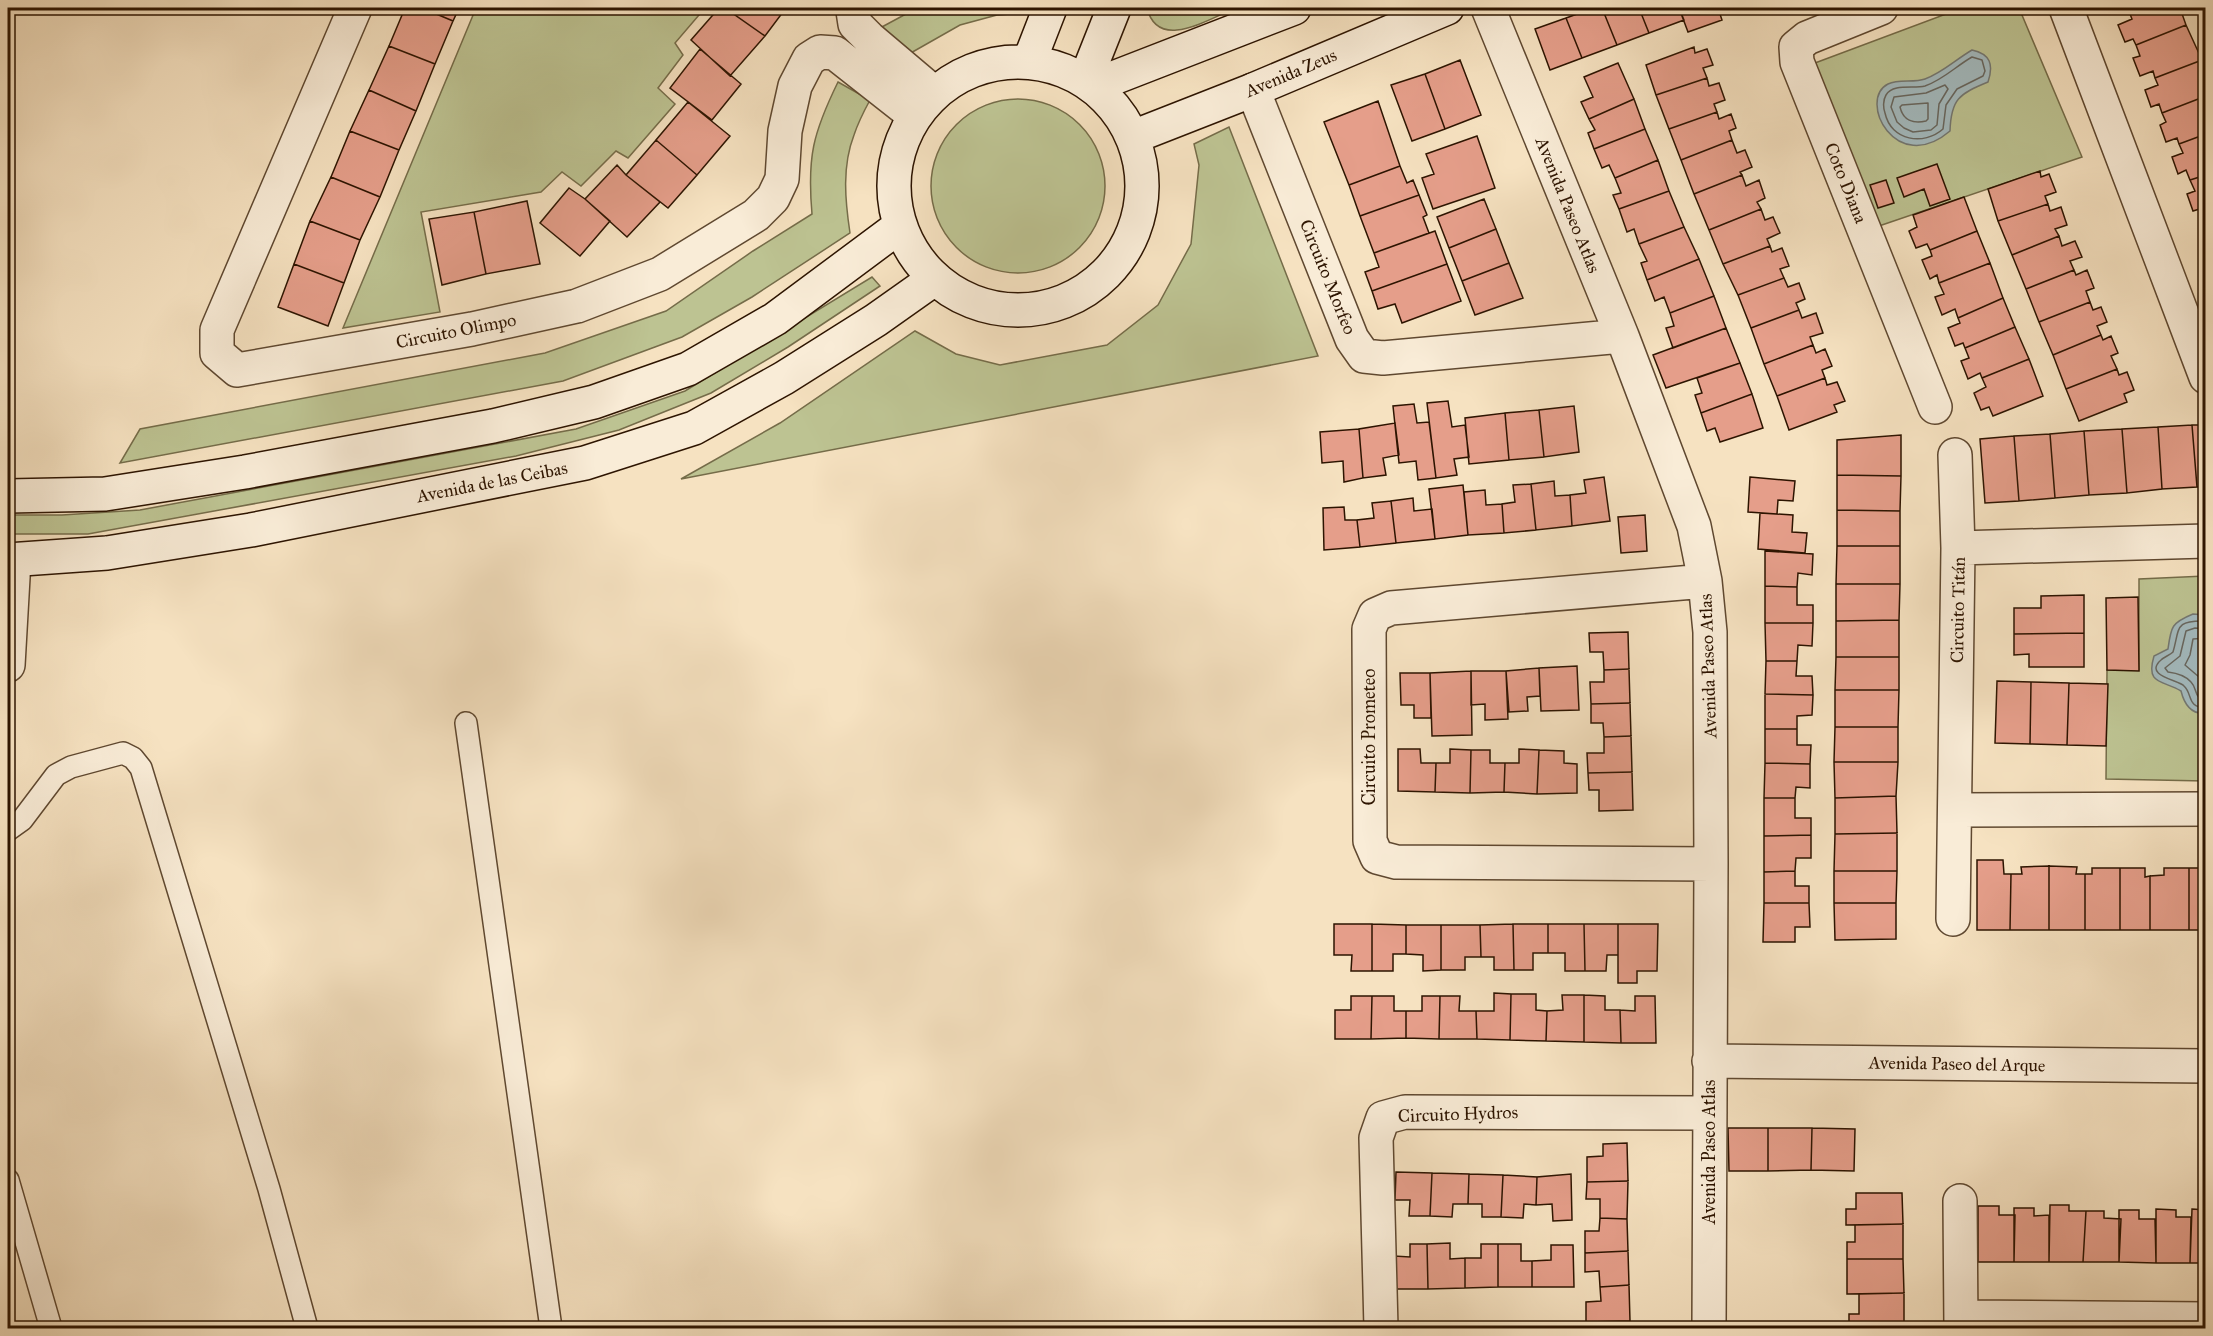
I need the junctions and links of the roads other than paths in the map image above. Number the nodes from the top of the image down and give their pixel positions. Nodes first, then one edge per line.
1 (355, 8) edge
2 (855, 8) edge
3 (1050, 8) edge
4 (1114, 8) edge
5 (1294, 8) edge
6 (1448, 8) edge
7 (1488, 8) edge
8 (1881, 8) edge
9 (2066, 8) edge
10 (1029, 62) junction
11 (1089, 83) junction
12 (1253, 90) junction
13 (925, 105) junction
14 (1133, 137) junction
15 (900, 226) junction
16 (934, 279) junction
17 (1622, 336) junction
18 (2205, 377) edge
19 (1935, 407) dead end
20 (1955, 455) dead end
21 (8, 496) edge
22 (2205, 541) edge
23 (1958, 548) junction
24 (11, 560) edge
25 (1705, 581) junction
26 (8, 665) edge
27 (466, 723) dead end
28 (2205, 809) edge
29 (1956, 810) junction
30 (8, 830) edge
31 (1711, 864) junction
32 (1953, 919) dead end
33 (1709, 1061) junction
34 (2205, 1066) edge
35 (1710, 1113) junction
36 (8, 1180) edge
37 (1960, 1201) dead end
38 (2205, 1319) edge
39 (1961, 1323) edge
40 (51, 1329) edge
41 (307, 1329) edge
42 (551, 1329) edge
43 (1381, 1329) edge
44 (1709, 1329) edge

1 - 13 street, Circuito Olimpo
2 - 13 street
3 - 10 street
4 - 11 street
5 - 11 street
6 - 12 street, Avenida Zeus
7 - 17 street, Avenida Paseo Atlas
8 - 19 street, Coto Diana
9 - 18 street
10 - 11 street
10 - 13 street
11 - 14 street
12 - 14 street, Avenida Zeus
12 - 17 street, Circuito Morfeo
13 - 15 street
14 - 16 street
15 - 16 street
15 - 21 street
16 - 24 street, Avenida de las Ceibas
17 - 25 street, Avenida Paseo Atlas
20 - 23 street
22 - 23 street, Circuito Titán
23 - 29 street, Circuito Titán
24 - 26 street
25 - 31 street, Avenida Paseo Atlas
25 - 31 street, Circuito Prometeo
27 - 42 lane
28 - 29 street
29 - 32 street, Circuito Titán
30 - 41 lane
31 - 33 street, Avenida Paseo Atlas
33 - 34 street, Avenida Paseo del Arque
33 - 35 street, Avenida Paseo Atlas
35 - 43 street, Circuito Hydros
35 - 44 street, Avenida Paseo Atlas
36 - 40 lane
37 - 39 street
38 - 39 street

